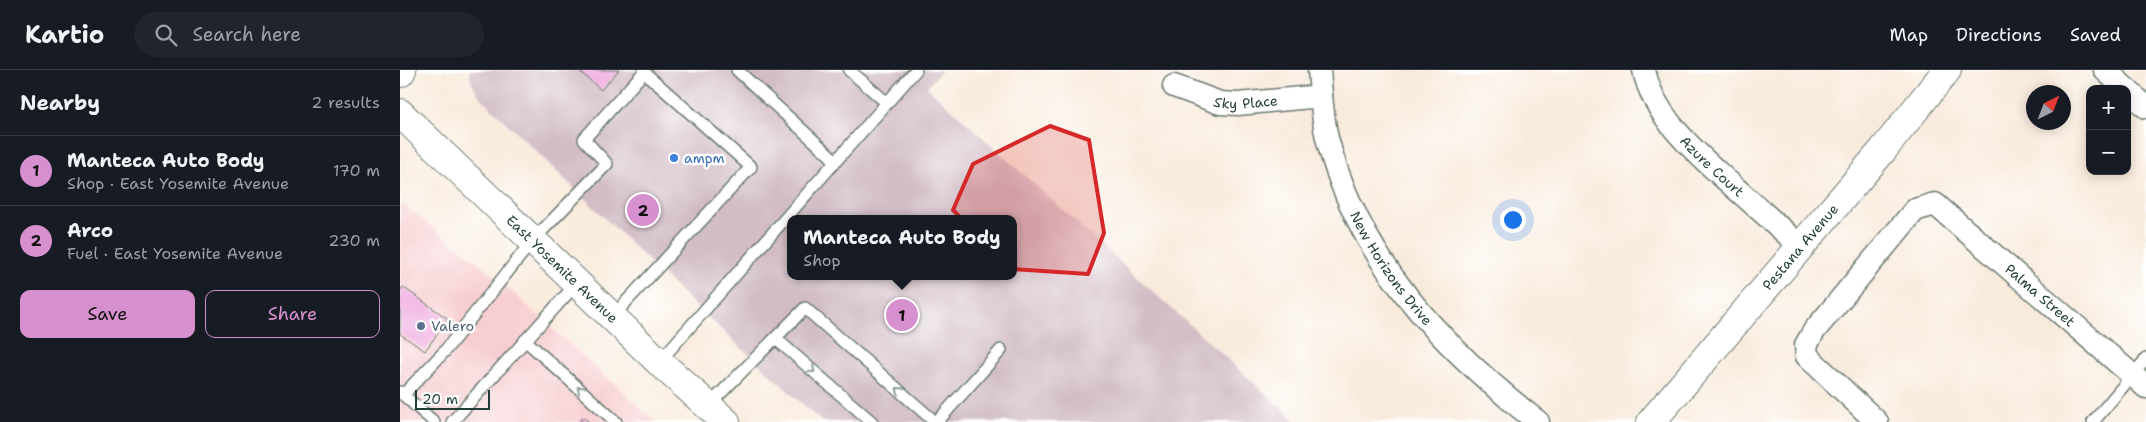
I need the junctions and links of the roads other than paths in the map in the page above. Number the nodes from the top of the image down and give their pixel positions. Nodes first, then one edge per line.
1 (737, 70) edge
2 (849, 70) edge
3 (916, 70) edge
4 (1319, 70) edge
5 (1644, 70) edge
6 (1947, 70) edge
7 (2105, 70) edge
8 (2121, 85) edge
9 (1174, 86) dead end
10 (2131, 94) edge
11 (1321, 96) junction
12 (886, 103) junction
13 (2146, 107) edge
14 (400, 113) edge
15 (836, 161) junction
16 (788, 215) edge
17 (787, 217) edge
18 (533, 240) junction
19 (1800, 246) junction
20 (577, 283) junction
21 (612, 318) junction
22 (775, 338) junction
23 (525, 340) junction
24 (1001, 350) dead end
25 (659, 362) junction
26 (2141, 374) edge
27 (402, 393) edge
28 (717, 414) edge
29 (434, 422) edge
30 (452, 422) edge
31 (616, 422) edge
32 (872, 422) edge
33 (936, 422) edge
34 (1538, 422) edge
35 (1651, 422) edge
36 (1877, 422) edge
37 (2093, 422) edge

1 - 15 lane
2 - 12 lane
3 - 12 lane
4 - 11 street, New Horizons Drive
5 - 19 street, Azure Court
6 - 19 street, Pestana Avenue
7 - 8 street
9 - 11 street, Sky Place
10 - 13 street
11 - 34 street, New Horizons Drive
12 - 15 lane
14 - 18 street, East Yosemite Avenue
15 - 16 lane
17 - 25 lane
18 - 20 street, East Yosemite Avenue
18 - 21 lane
18 - 27 lane
19 - 35 street, Pestana Avenue
20 - 21 street, East Yosemite Avenue
20 - 23 lane
21 - 25 street, East Yosemite Avenue
22 - 28 lane
22 -> 32 lane
33 -> 22 lane
23 - 30 lane
31 -> 23 lane
24 - 33 lane
25 - 28 street, East Yosemite Avenue
26 - 36 street, Palma Street
26 - 37 lane
27 - 29 lane

